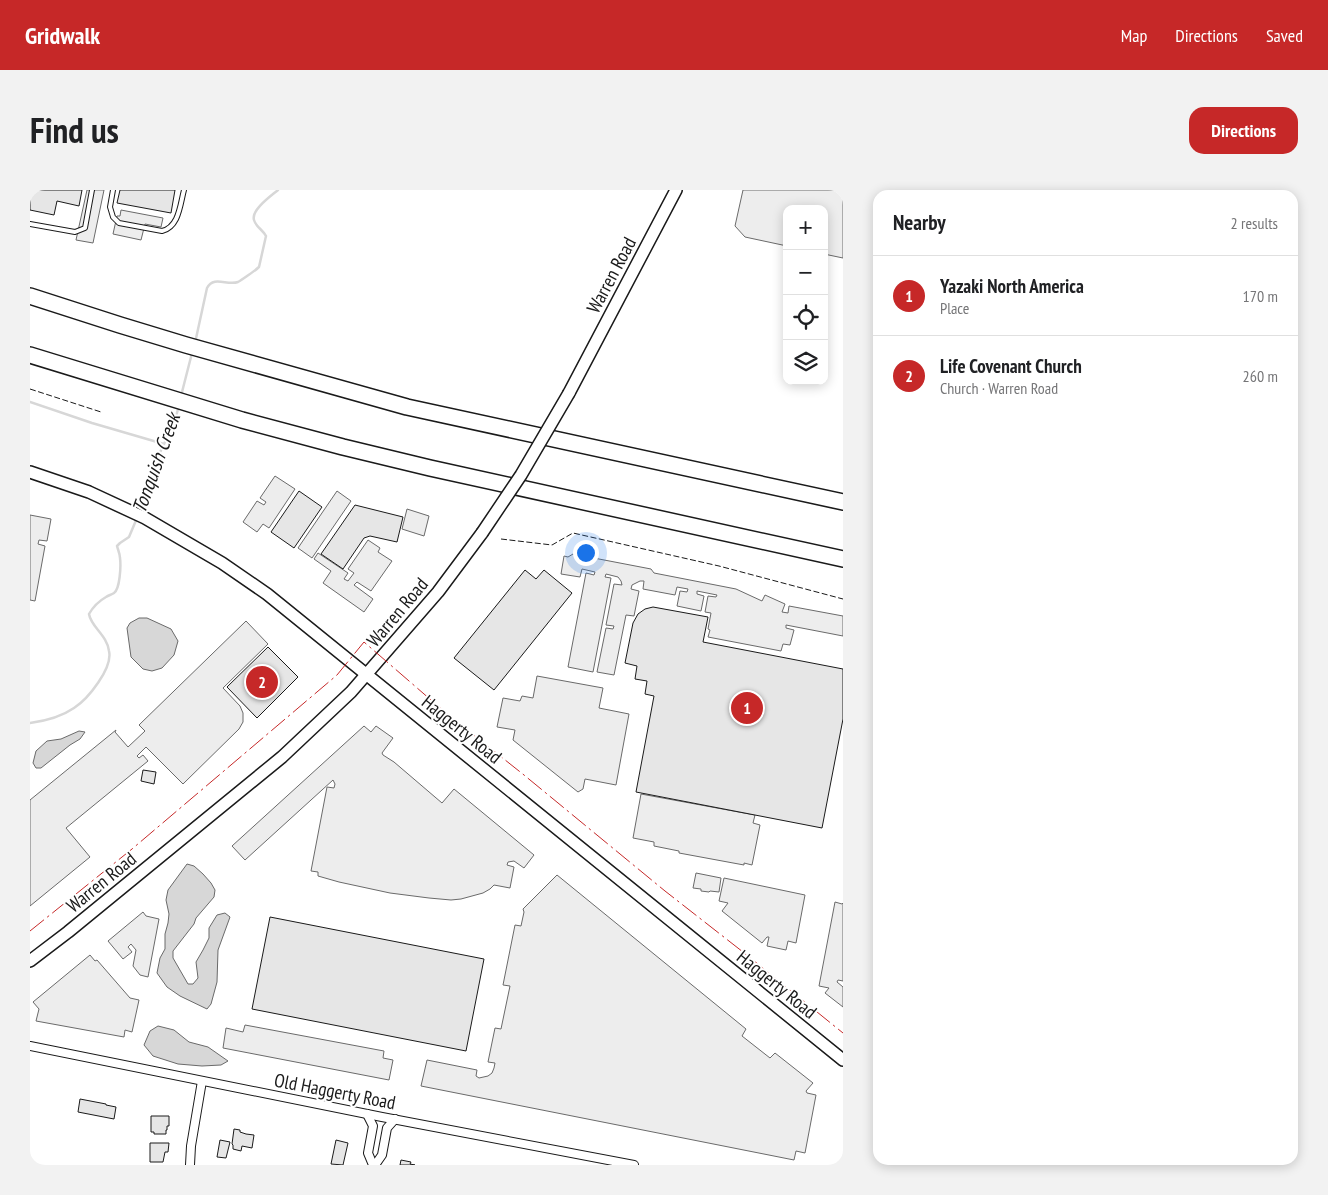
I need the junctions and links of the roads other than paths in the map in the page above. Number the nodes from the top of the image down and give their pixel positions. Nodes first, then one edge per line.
1 (92, 190) edge
2 (113, 190) edge
3 (184, 190) edge
4 (676, 190) edge
5 (30, 224) edge
6 (30, 296) edge
7 (30, 355) edge
8 (30, 472) edge
9 (843, 502) edge
10 (843, 559) edge
11 (367, 674) junction
12 (30, 961) edge
13 (30, 1046) edge
14 (843, 1060) edge
15 (202, 1081) junction
16 (367, 1114) junction
17 (395, 1119) junction
18 (190, 1165) edge
19 (374, 1165) edge
20 (634, 1165) edge

1 - 5 lane
2 - 3 lane
4 - 11 main road, Warren Road, bridge
6 - 9 highway
7 - 10 highway
8 - 11 main road, Haggerty Road
11 - 12 main road, Warren Road
11 - 14 main road, Haggerty Road
13 - 15 street, Old Haggerty Road
15 - 16 street, Old Haggerty Road
15 - 18 street
16 - 17 street, Old Haggerty Road
16 - 19 street
17 - 19 street
17 - 20 street, Old Haggerty Road

